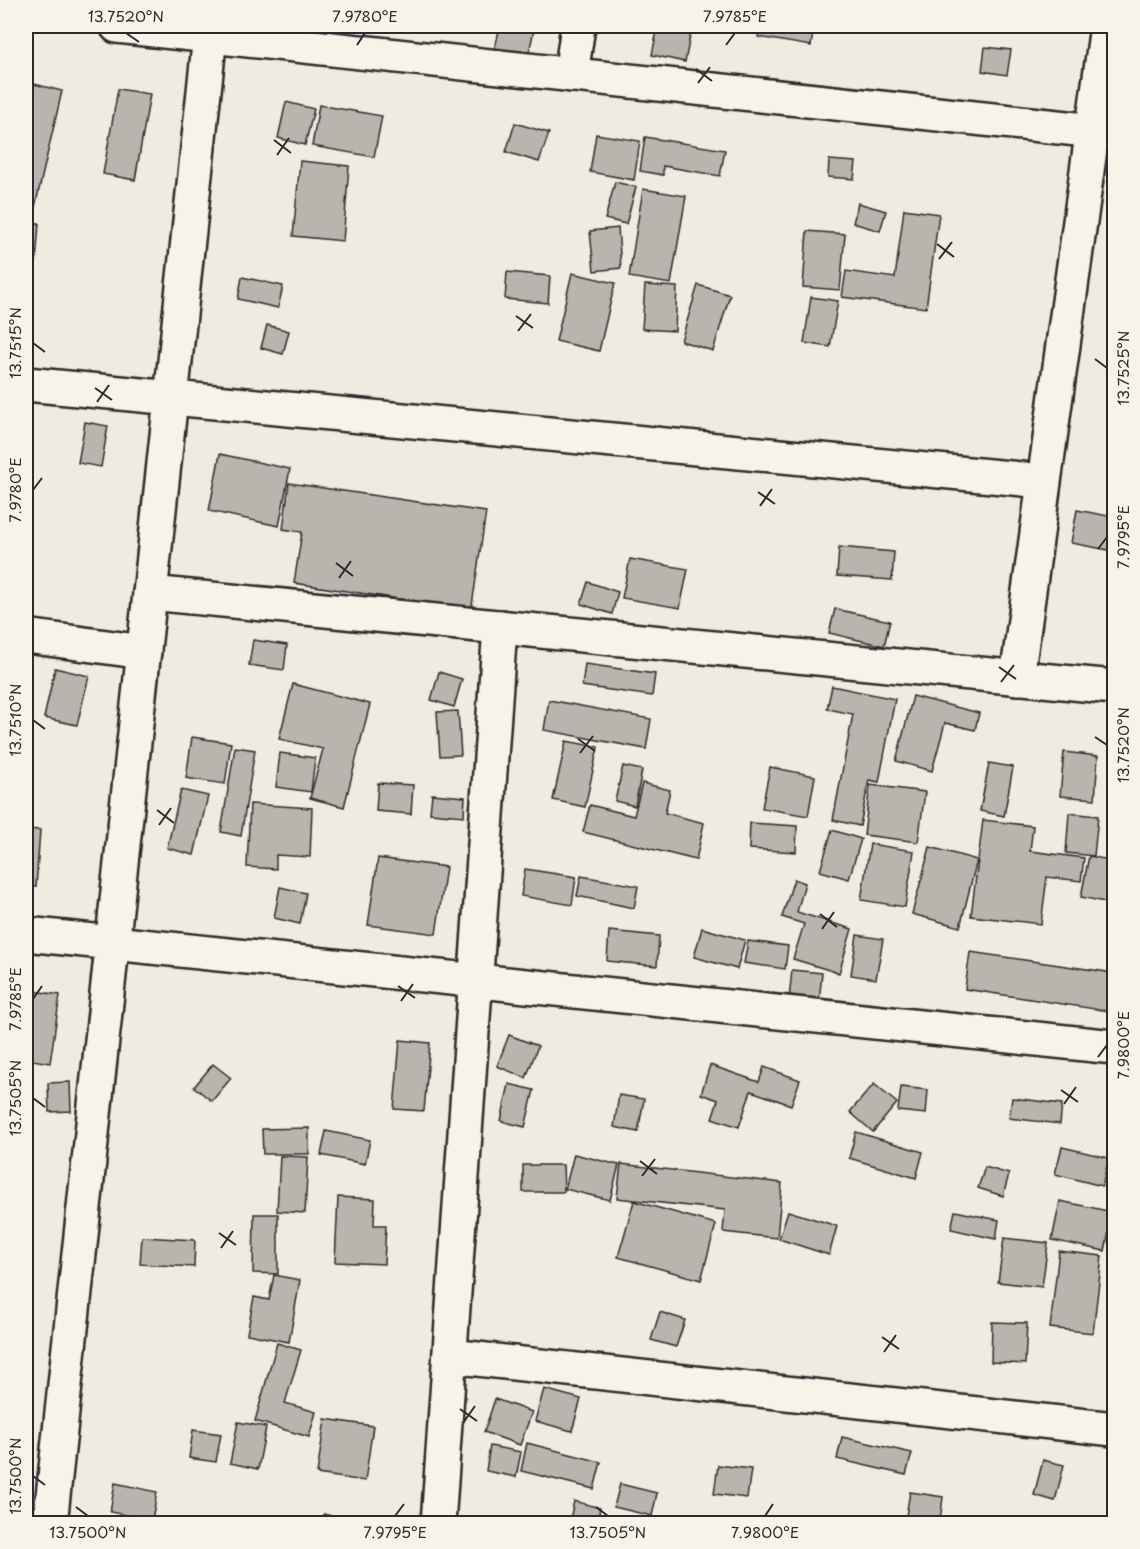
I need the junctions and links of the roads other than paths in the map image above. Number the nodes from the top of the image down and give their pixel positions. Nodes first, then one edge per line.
1 (117, 26) edge
2 (578, 26) edge
3 (1107, 26) edge
4 (211, 31) edge
5 (571, 75) junction
6 (1103, 132) edge
7 (26, 384) edge
8 (171, 398) junction
9 (1043, 481) junction
10 (150, 593) junction
11 (500, 627) junction
12 (26, 636) edge
13 (144, 652) junction
14 (1017, 678) junction
15 (1114, 687) edge
16 (26, 934) edge
17 (113, 943) junction
18 (476, 981) junction
19 (1114, 1047) edge
20 (450, 1356) junction
21 (1114, 1429) edge
22 (50, 1524) edge
23 (438, 1524) edge

1 - 4 street
2 - 5 street
3 - 6 street
4 - 5 street
4 - 8 street
5 - 6 street
6 - 9 street
7 - 8 street
8 - 9 street
8 - 10 street
9 - 14 street
10 - 11 street
10 - 13 street
11 - 14 street
11 - 18 street
12 - 13 street
13 - 17 street
14 - 15 street
16 - 17 street
17 - 18 street
17 - 22 street
18 - 19 street
18 - 20 street
20 - 21 street
20 - 23 street

